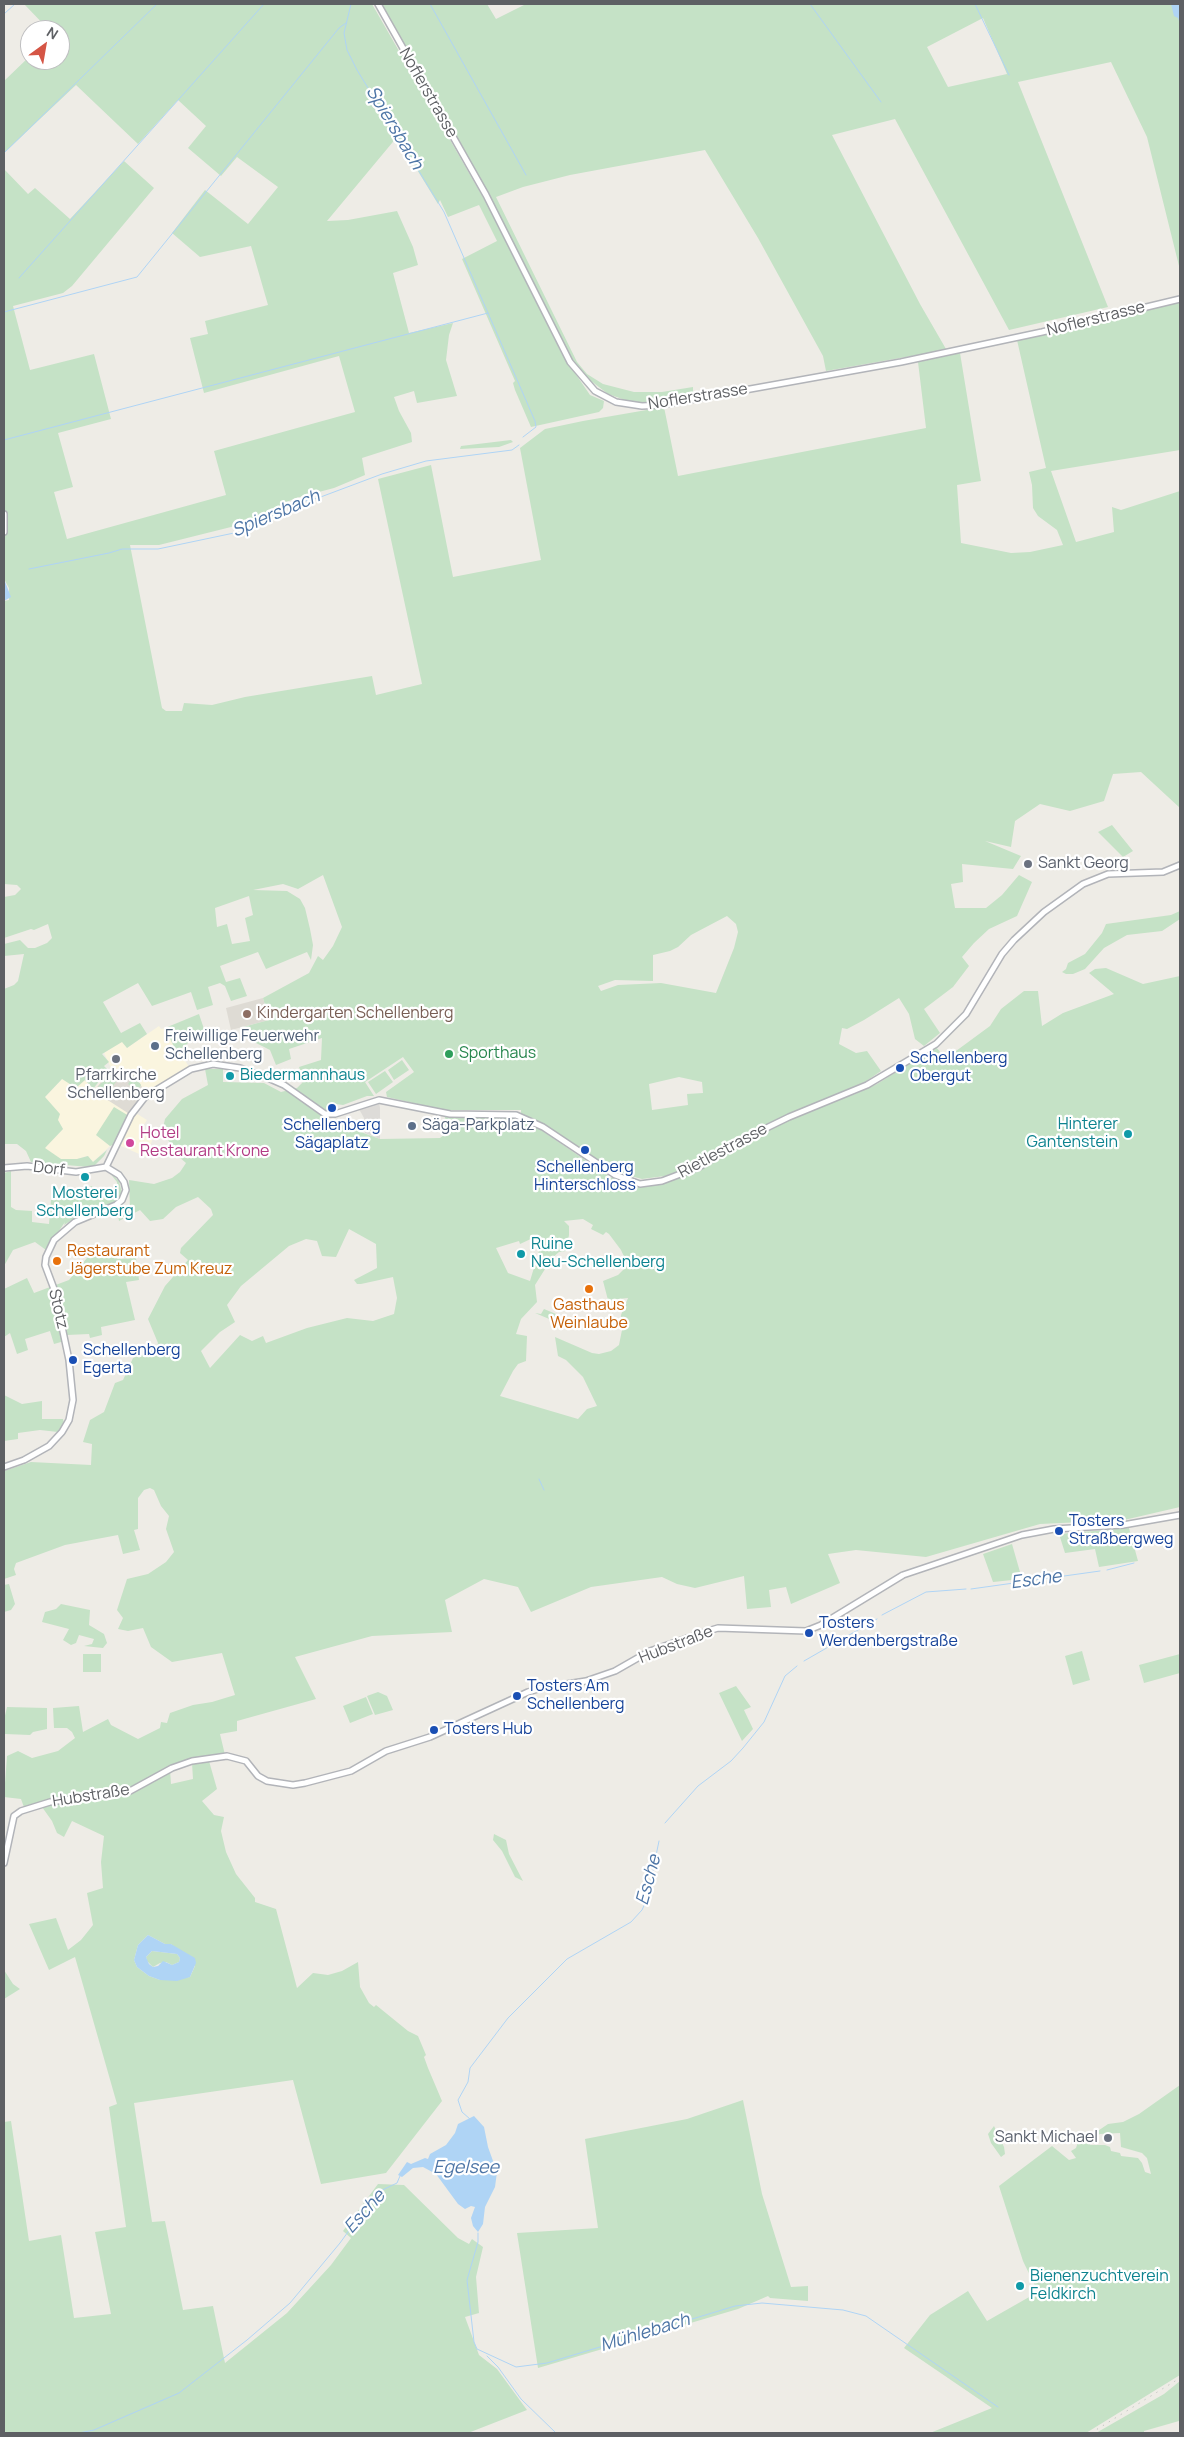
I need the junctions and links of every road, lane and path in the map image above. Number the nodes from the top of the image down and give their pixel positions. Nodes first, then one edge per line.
1 (378, 4) edge
2 (1180, 299) edge
3 (4, 514) edge
4 (4, 532) edge
5 (1180, 865) edge
6 (106, 1167) junction
7 (4, 1168) edge
8 (4, 1467) edge
9 (1180, 1515) edge
10 (4, 1863) edge

1 - 2 street, Noflerstrasse
3 - 4 street
5 - 6 street, Rietlestrasse
6 - 7 street, Dorf
6 - 8 street, Stotz
9 - 10 street, Hubstraße

